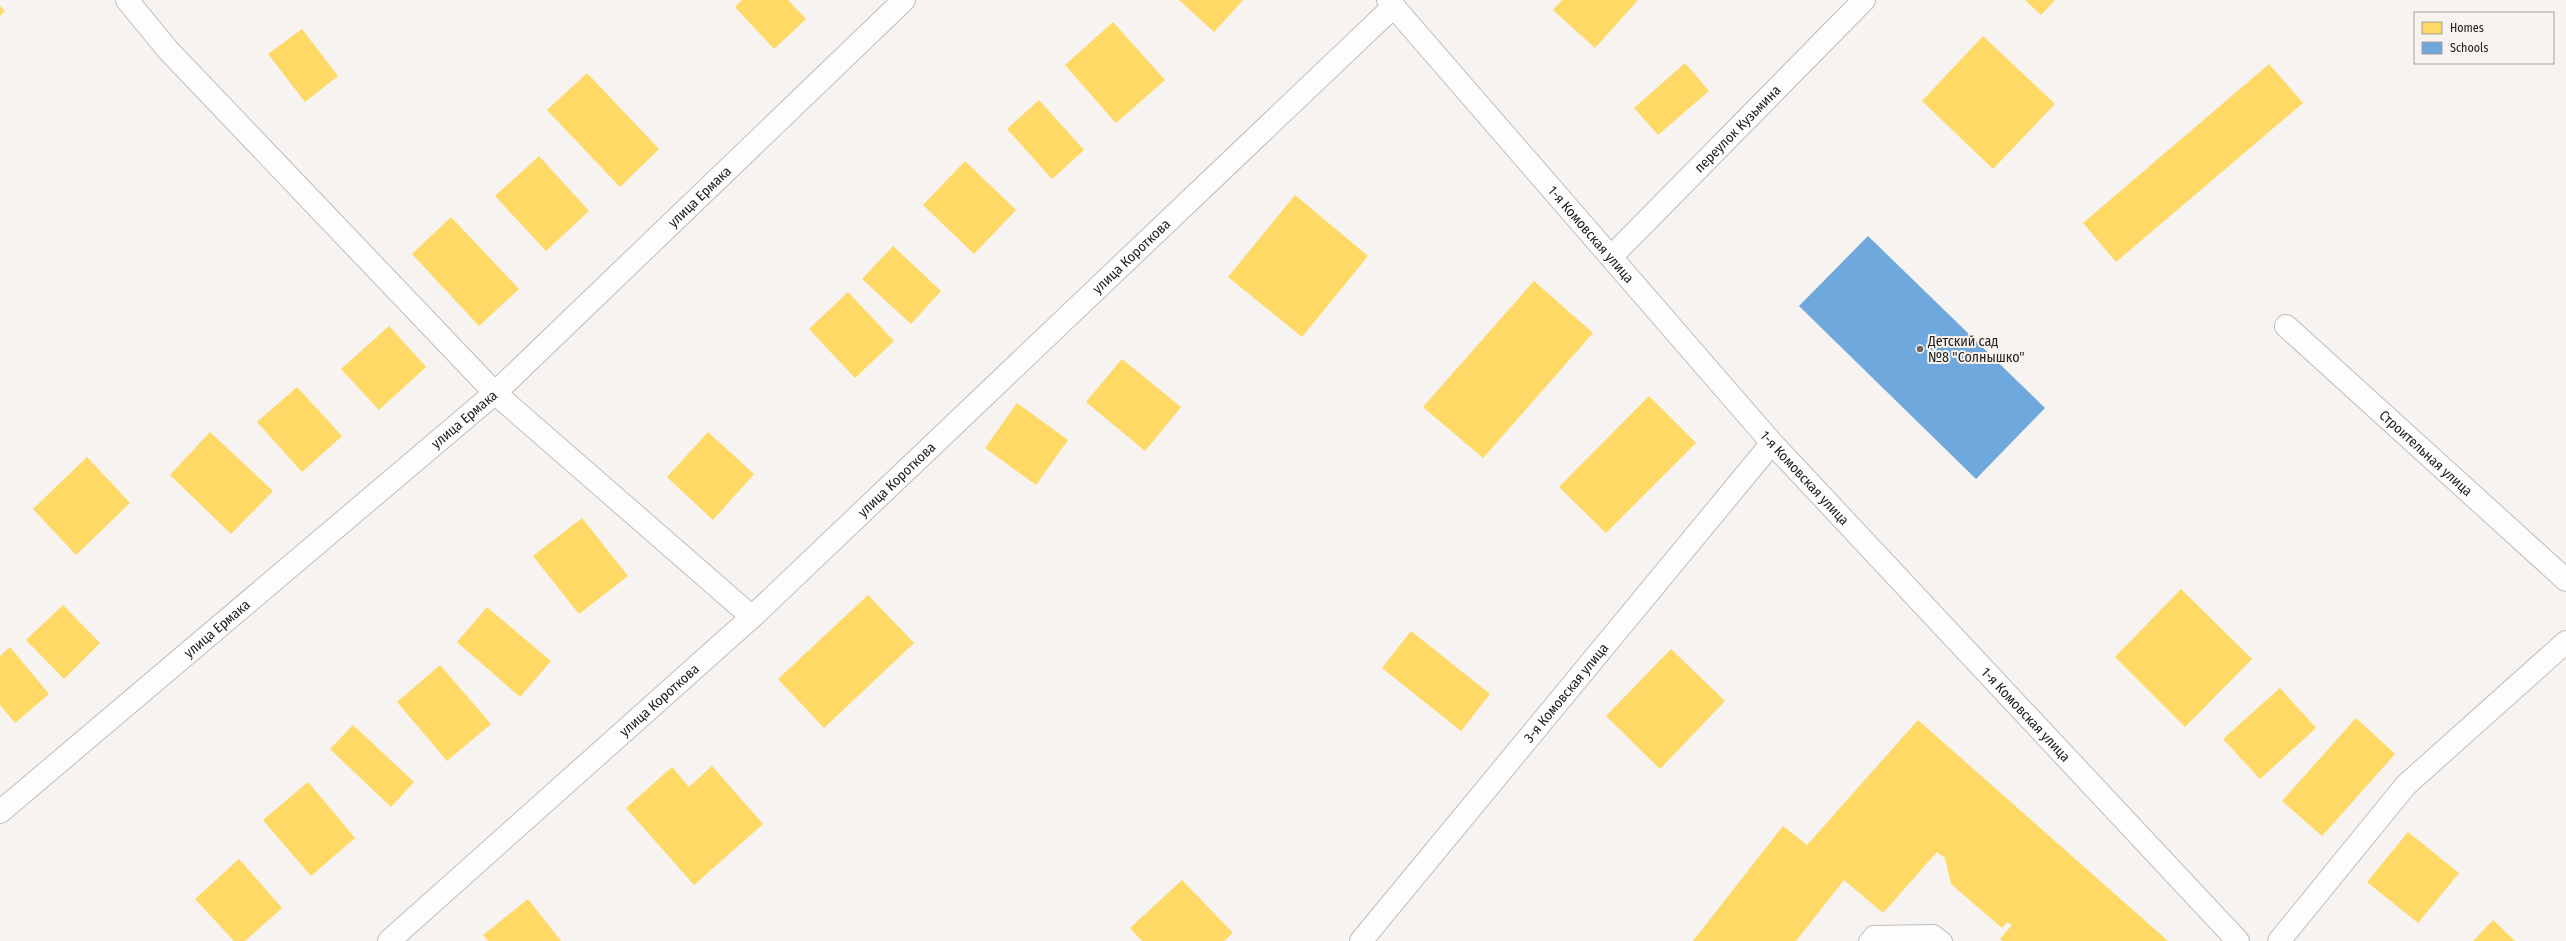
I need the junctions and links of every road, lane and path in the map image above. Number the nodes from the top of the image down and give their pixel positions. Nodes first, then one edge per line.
1 (127, 0) edge
2 (904, 0) edge
3 (1864, 0) edge
4 (1391, 3) edge
5 (1611, 257) junction
6 (2286, 326) dead end
7 (495, 393) junction
8 (1772, 444) junction
9 (2566, 580) edge
10 (752, 617) junction
11 (2566, 642) edge
12 (0, 812) edge
13 (1367, 939) edge
14 (390, 941) edge
15 (1867, 941) edge
16 (1944, 941) edge
17 (2238, 941) edge
18 (2279, 941) edge

1 - 7 street
2 - 7 street, улица Ермака
3 - 5 street, переулок Кузьмина
4 - 5 street, 1-я Комовская улица
4 - 10 street, улица Короткова
5 - 8 street, 1-я Комовская улица
6 - 9 street, Строительная улица
7 - 10 street
7 - 12 street, улица Ермака
8 - 13 street, 3-я Комовская улица
8 - 17 street, 1-я Комовская улица
10 - 14 street, улица Короткова
11 - 18 street
15 - 16 lane

